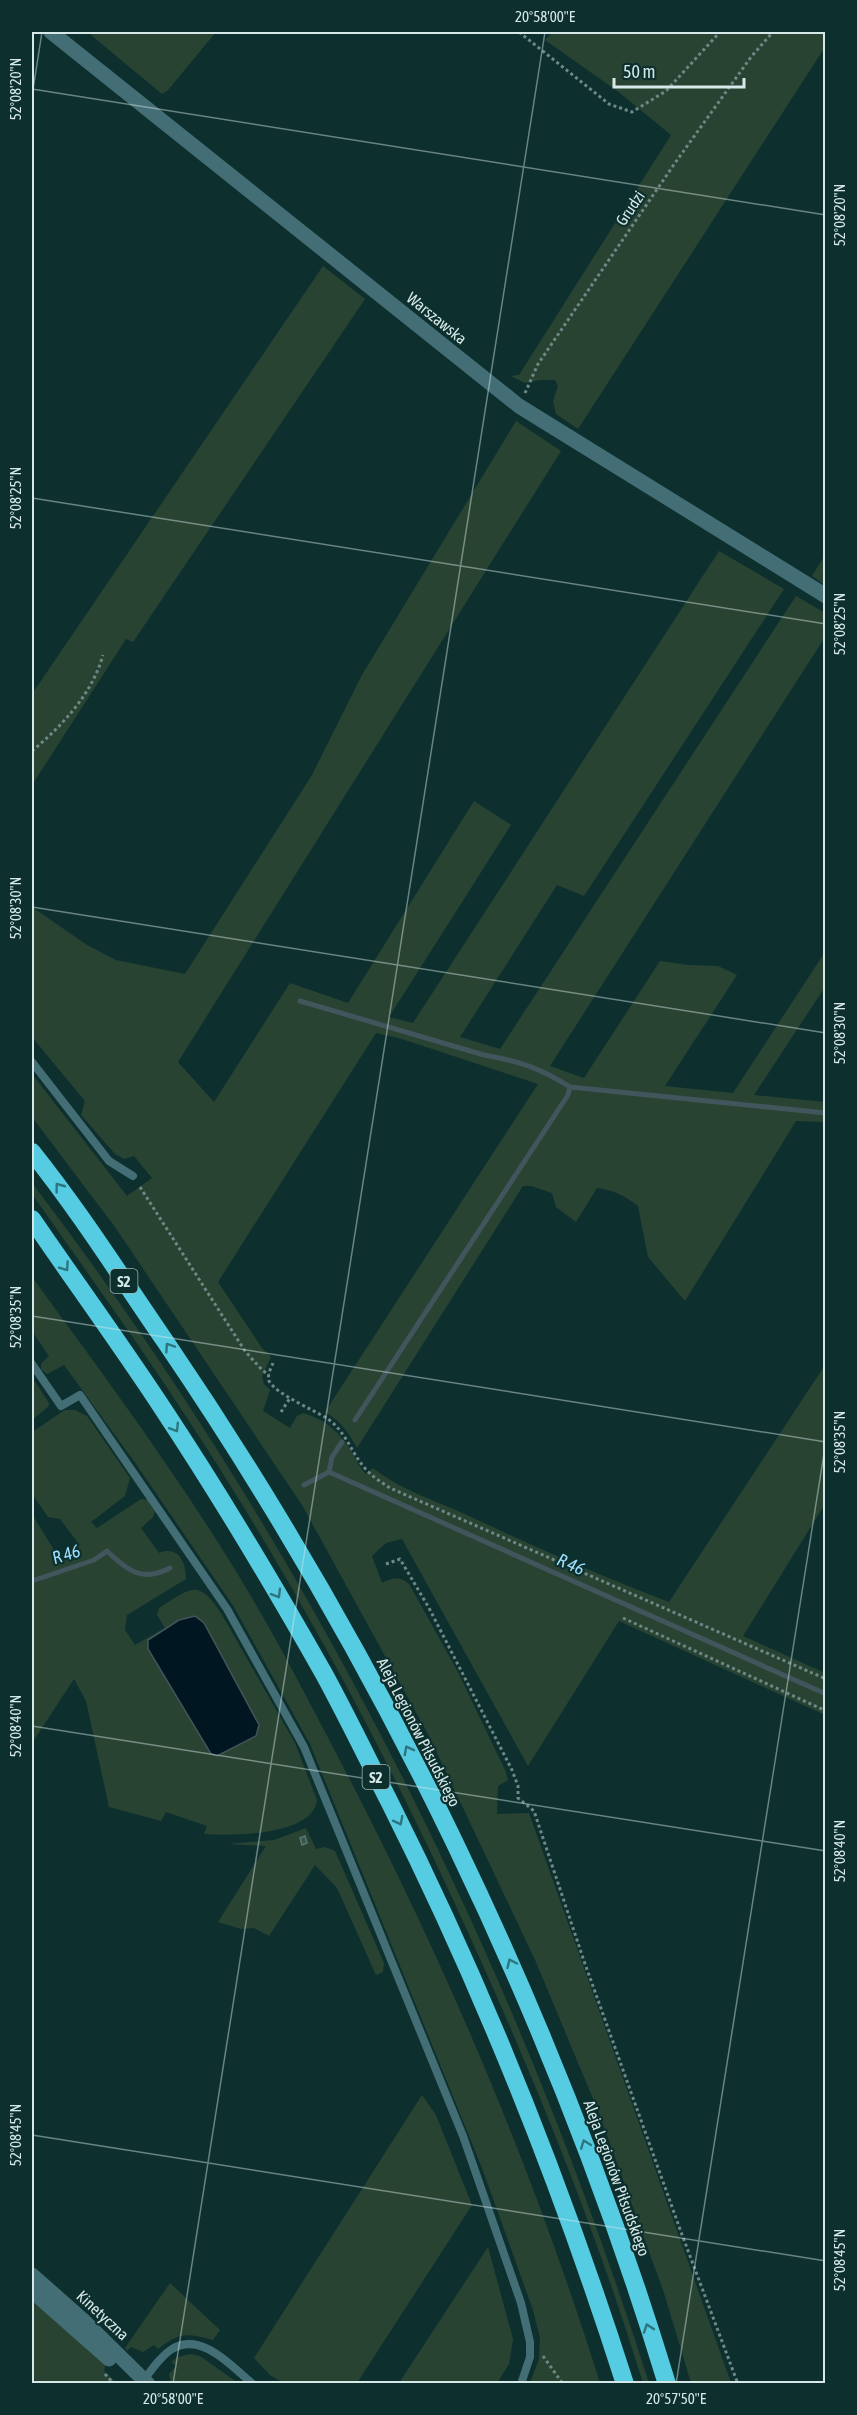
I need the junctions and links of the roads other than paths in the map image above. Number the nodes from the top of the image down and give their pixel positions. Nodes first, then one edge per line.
1 (51, 32) edge
2 (825, 596) edge
3 (32, 1062) edge
4 (32, 1152) edge
5 (133, 1176) road end
6 (32, 1219) edge
7 (32, 1364) edge
8 (32, 2275) edge
9 (32, 2291) edge
10 (143, 2382) edge
11 (253, 2384) edge
12 (521, 2384) edge
13 (625, 2384) edge
14 (667, 2384) edge

1 - 2 street, Warszawska
3 - 5 lane
14 -> 4 highway, Aleja Legionów Piłsudskiego / S2
6 -> 13 highway, S2
7 - 12 lane
8 - 10 street, Kinetyczna
9 - 10 street, Kinetyczna
10 - 11 lane

